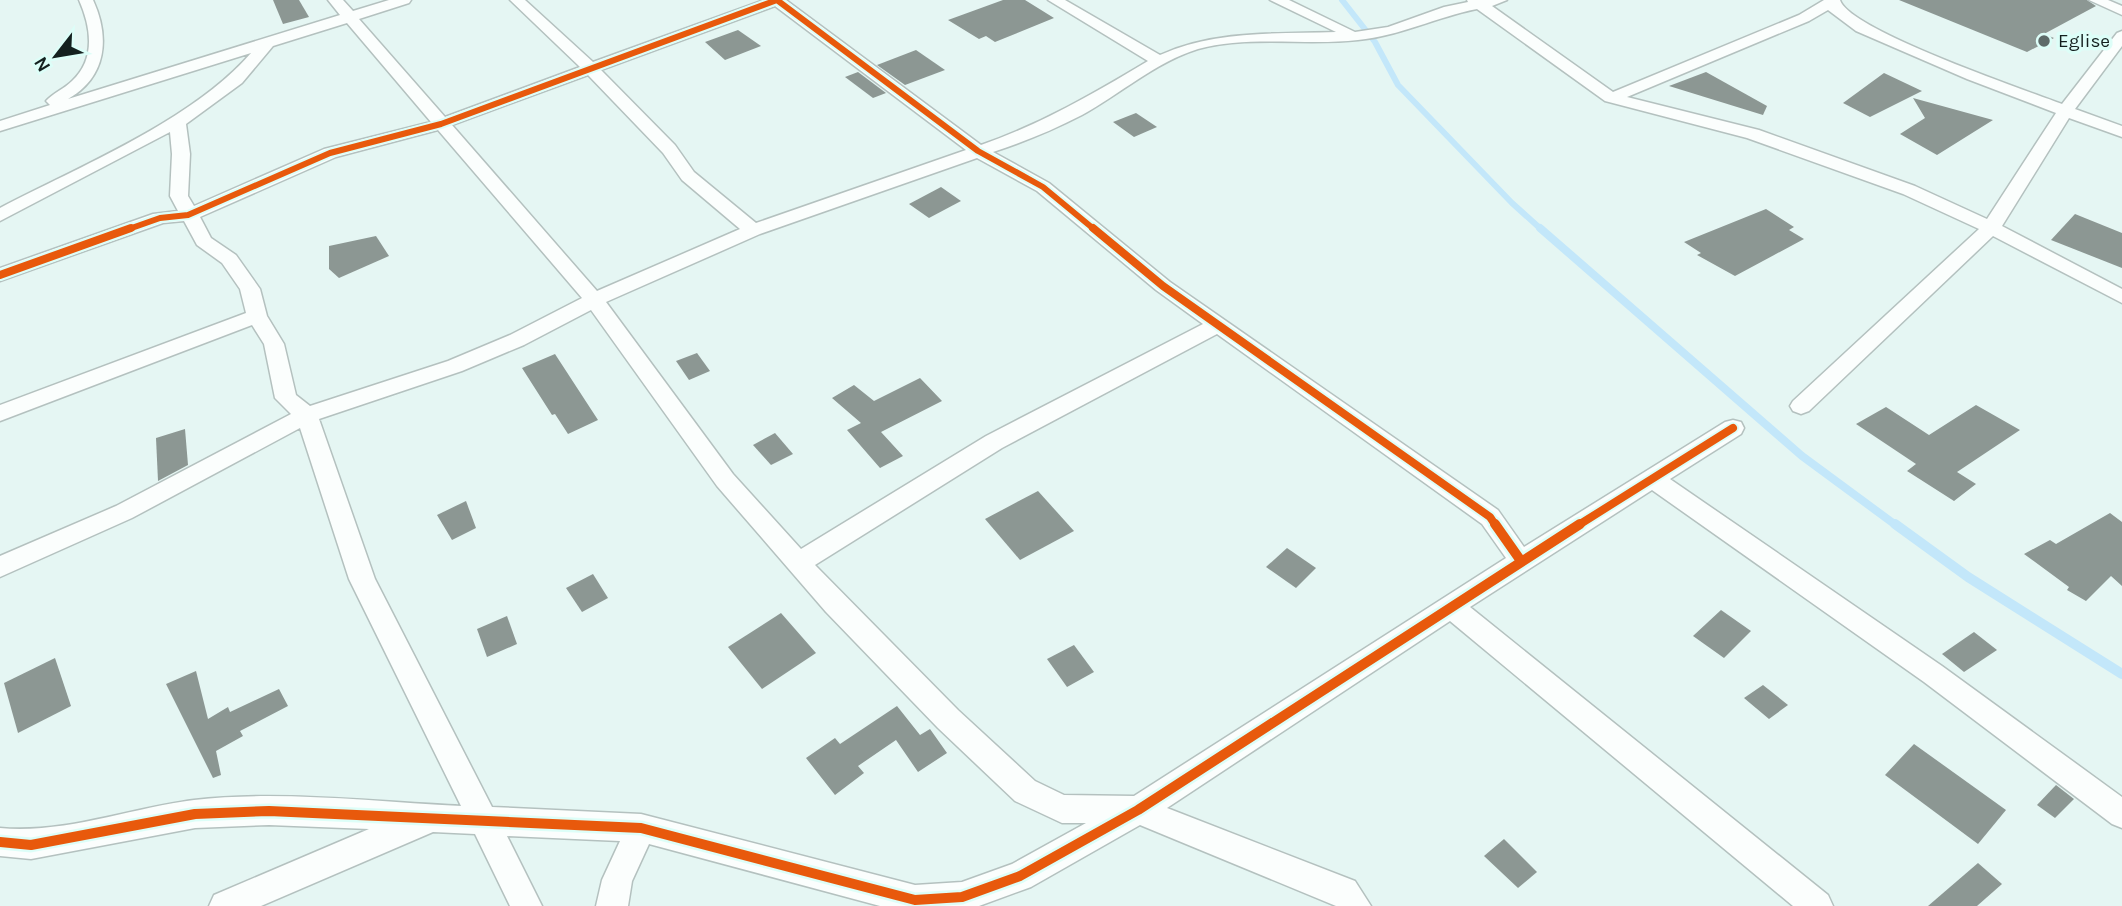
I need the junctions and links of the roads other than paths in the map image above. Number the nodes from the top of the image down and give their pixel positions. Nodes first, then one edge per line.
1 (86, 0) edge
2 (404, 0) edge
3 (517, 0) edge
4 (1056, 0) edge
5 (1278, 0) edge
6 (1500, 0) edge
7 (1834, 0) edge
8 (2095, 0) edge
9 (1476, 3) edge
10 (343, 8) edge
11 (2122, 11) edge
12 (1357, 36) junction
13 (2122, 36) edge
14 (267, 44) junction
15 (1159, 61) junction
16 (591, 68) junction
17 (1611, 98) junction
18 (2066, 110) junction
19 (177, 122) junction
20 (441, 124) junction
21 (2, 125) edge
22 (2122, 132) edge
23 (978, 151) junction
24 (0, 215) edge
25 (188, 215) junction
26 (1992, 228) junction
27 (754, 230) junction
28 (0, 275) edge
29 (2122, 297) edge
30 (594, 300) junction
31 (257, 316) junction
32 (1217, 325) junction
33 (1801, 406) dead end
34 (0, 413) edge
35 (307, 415) junction
36 (1732, 428) dead end
37 (1651, 477) junction
38 (1521, 561) junction
39 (798, 563) junction
40 (0, 567) edge
41 (1451, 607) junction
42 (1138, 810) junction
43 (2122, 814) edge
44 (437, 817) junction
45 (481, 820) junction
46 (641, 828) junction
47 (0, 842) edge
48 (225, 906) edge
49 (526, 906) edge
50 (612, 906) edge
51 (1355, 906) edge
52 (1817, 906) edge

1 - 21 street
2 - 10 street
3 - 16 street
4 - 15 street
5 - 12 street
6 - 9 street
7 - 17 street
7 - 18 street
8 - 11 street
9 - 12 street
9 - 17 street
10 - 14 street
10 - 20 street
12 - 15 street
13 - 18 street
14 - 19 street
14 - 21 street
15 - 23 street
16 - 20 street
16 - 23 street
16 - 27 street
17 - 26 street
18 - 22 street
18 - 26 street
19 - 24 street
19 - 25 street
20 - 25 street
20 - 30 street
23 - 27 street
23 - 32 street
25 - 28 street
25 - 31 street
26 - 29 street
26 - 33 street
27 - 30 street
30 - 35 street
30 - 39 street
31 - 34 street
31 - 35 street
32 - 38 street
32 - 39 street
35 - 40 street
35 - 45 street
36 - 37 street
37 - 38 street
37 - 43 street
38 - 41 street
39 - 42 street
41 - 42 street
41 - 52 street
42 - 46 street
42 - 51 street
44 - 45 street
44 - 47 street
44 - 48 street
45 - 46 street
45 - 49 street
46 - 50 street

